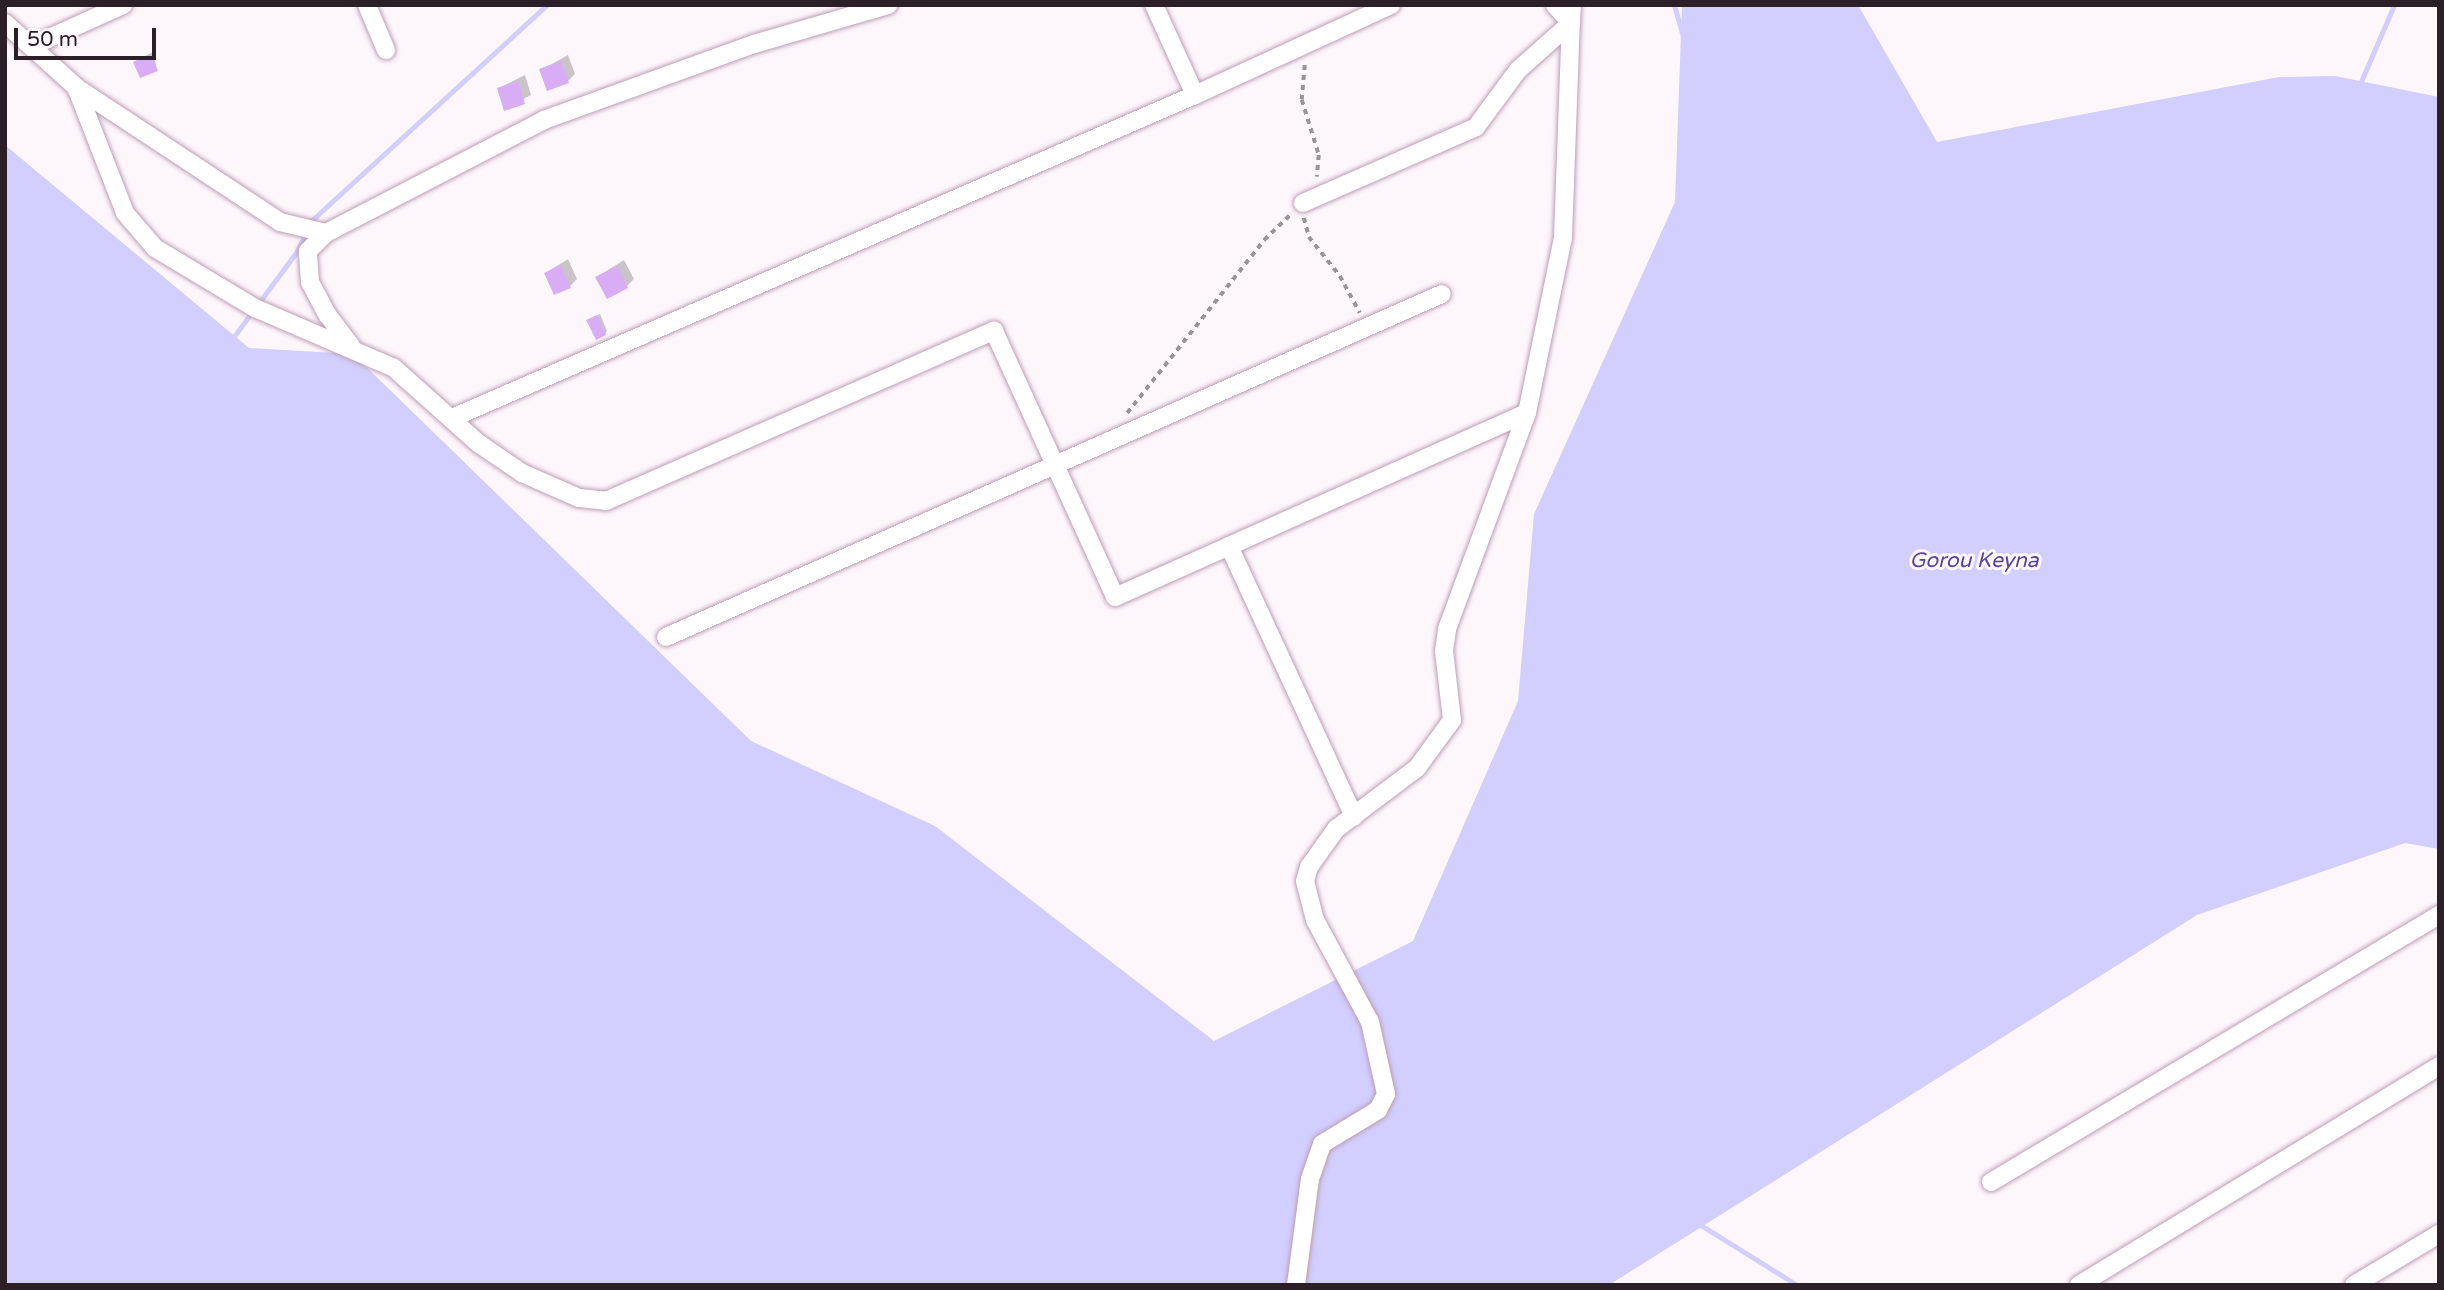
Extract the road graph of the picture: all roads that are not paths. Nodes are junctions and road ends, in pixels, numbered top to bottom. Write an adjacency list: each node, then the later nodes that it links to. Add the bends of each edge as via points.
1 (123, 5): 9 (street)
2 (367, 5): 10 (street)
3 (888, 5): 14 (street, via 754,44 544,120)
4 (1154, 5): 12 (street)
5 (1391, 5): 12 (street)
6 (1555, 5): 7 (street)
7 (1572, 14): 13 (street, via 1518,71 1476,127); 17 (street, via 1563,237)
8 (5, 23): 9 (street)
9 (34, 45): 11 (street)
10 (386, 50)
11 (76, 87): 14 (street, via 280,222); 16 (street, via 125,213 139,233 174,260 255,308)
12 (1195, 95): 18 (street)
13 (1303, 203)
14 (326, 233): 16 (street, via 308,251 310,282)
15 (1442, 294): 19 (street)
16 (352, 347): 18 (street, via 394,368)
17 (1527, 413): 20 (street); 22 (street, via 1503,489 1447,629 1449,729 1417,768)
18 (452, 418): 19 (street, via 478,443 533,479 579,498 606,501 994,331)
19 (1054, 465): 20 (street, via 1115,597); 21 (street)
20 (1229, 546): 22 (street)
21 (666, 637)
22 (1354, 816): 27 (street, via 1321,848 1306,881 1315,920 1370,1022 1386,1094 1378,1110 1322,1144 1310,1178)
23 (2439, 915): 25 (street)
24 (2439, 1066): 28 (street)
25 (1991, 1182)
26 (2439, 1234): 29 (street)
27 (1296, 1285)
28 (2079, 1285)
29 (2354, 1285)

